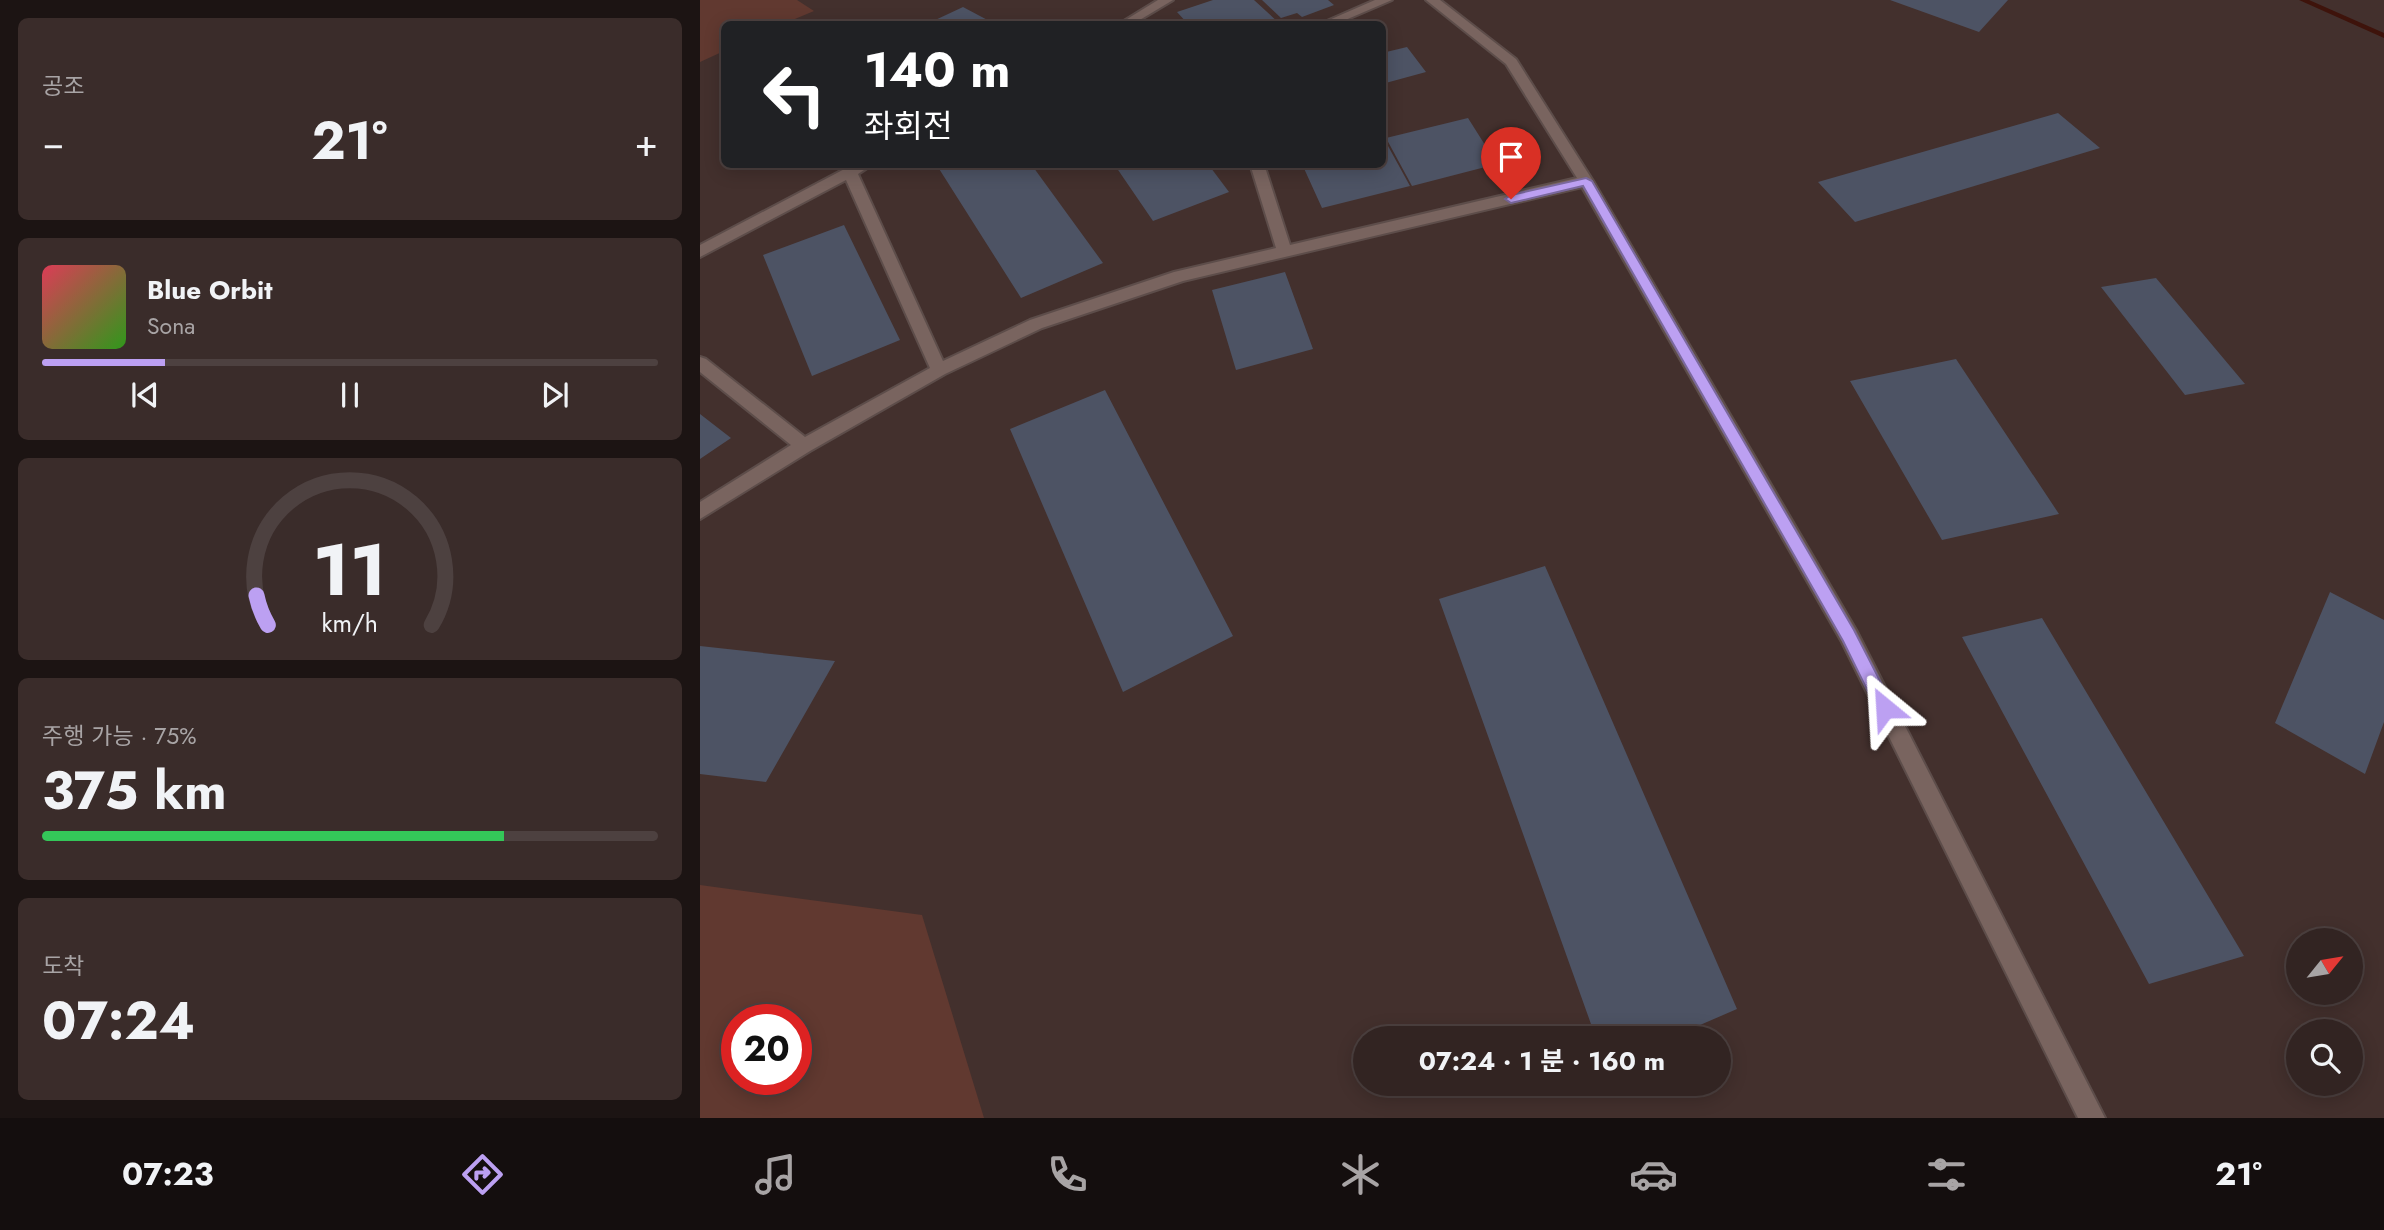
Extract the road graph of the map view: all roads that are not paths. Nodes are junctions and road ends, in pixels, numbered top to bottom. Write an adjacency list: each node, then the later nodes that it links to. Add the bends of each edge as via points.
1 (1167, 0): 4 (lane)
2 (1386, 0): 5 (lane)
3 (1432, 0): 9 (lane, via 1511,62)
4 (1130, 21)
5 (1334, 21)
6 (859, 168): 8 (lane)
7 (1258, 168): 10 (lane)
8 (850, 173): 11 (lane); 13 (lane)
9 (1586, 181): 10 (lane); 16 (lane, via 1849,635)
10 (1284, 251): 13 (lane, via 1180,276 1036,324)
11 (700, 252)
12 (700, 363): 14 (lane)
13 (939, 370): 14 (lane)
14 (804, 446): 15 (lane)
15 (700, 511)
16 (2092, 1118)

